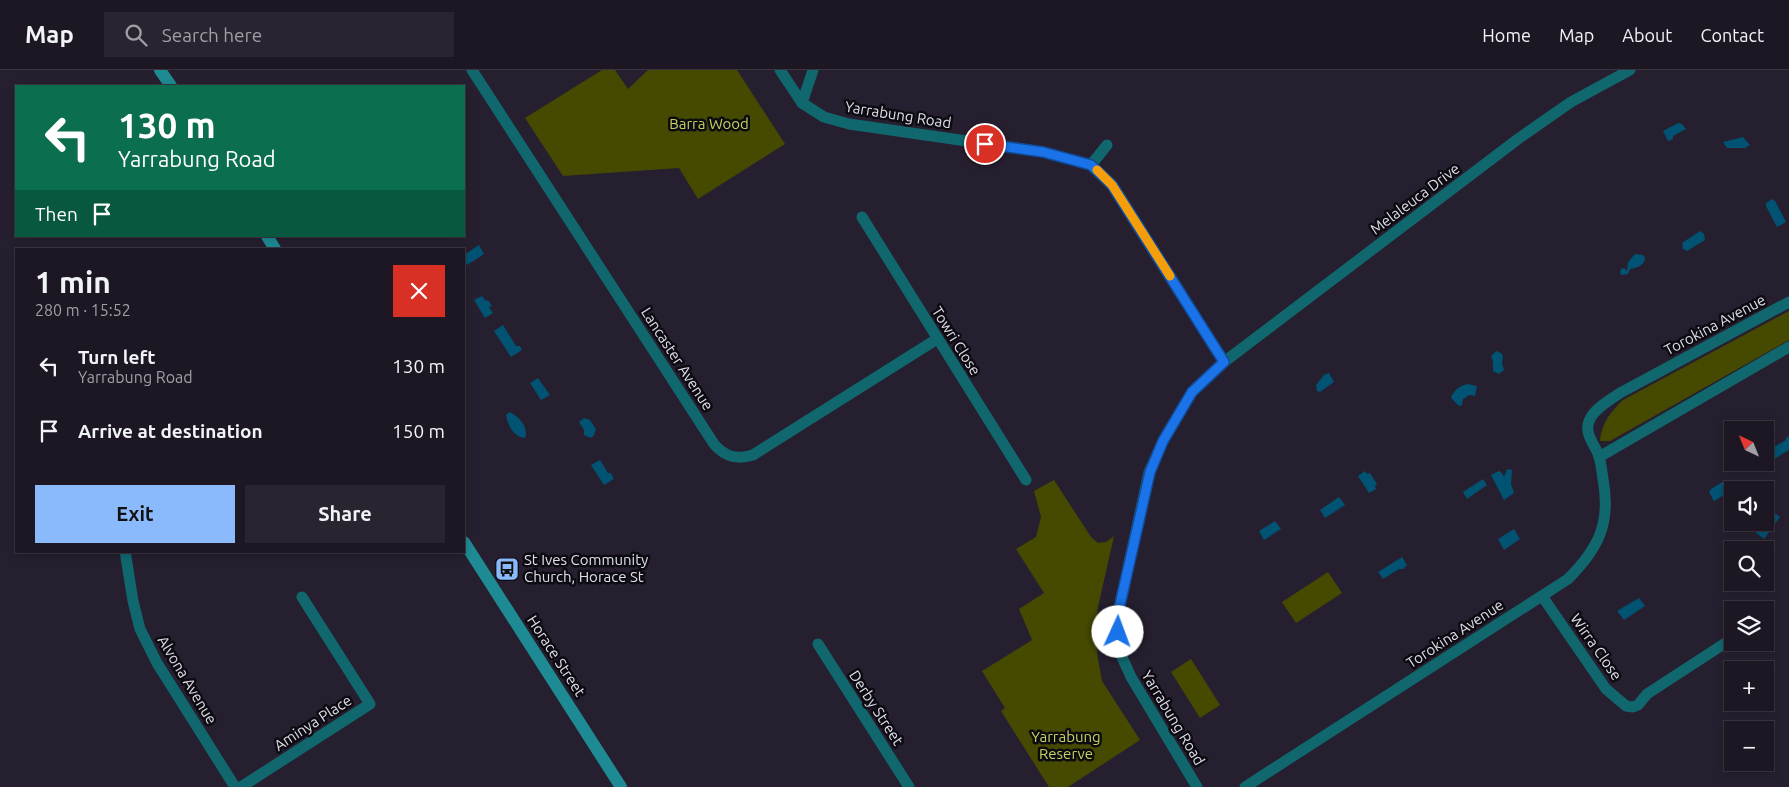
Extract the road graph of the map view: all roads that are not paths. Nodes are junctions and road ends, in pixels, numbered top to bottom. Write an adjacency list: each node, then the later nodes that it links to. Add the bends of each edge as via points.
1 (160, 70): 6 (main road)
2 (472, 70): 14 (street, Lancaster Avenue, via 722,453 742,459 754,455)
3 (780, 70): 7 (street, Yarrabung Road)
4 (813, 70): 7 (street)
5 (1630, 70): 16 (street, Melaleuca Drive, via 1571,102 1518,139)
6 (170, 85)
7 (802, 103): 9 (street, Yarrabung Road, via 824,116 849,124 1043,152)
8 (1107, 145): 9 (street)
9 (1091, 165): 16 (street, Yarrabung Road, via 1112,185)
10 (862, 217): 14 (street, Towri Close)
11 (268, 237): 12 (main road)
12 (274, 248)
13 (1789, 302): 17 (street, Torokina Avenue, via 1604,404 1590,417 1588,431)
14 (938, 339): 18 (street, Towri Close)
15 (1789, 347): 17 (street)
16 (1224, 362): 29 (street, Yarrabung Road, via 1192,392 1163,441 1150,472 1119,609 1121,655)
17 (1599, 456): 21 (street, Torokina Avenue, via 1606,509 1596,544 1568,579)
18 (1026, 480)
19 (465, 544): 27 (main road, Horace Street)
20 (125, 553): 25 (street, Alvona Avenue, via 140,629 157,663)
21 (1542, 596): 24 (street, Wirra Close, via 1606,689 1626,706 1638,705 1647,694); 30 (street, Torokina Avenue)
22 (302, 597): 26 (street, Aminya Place, via 370,704)
23 (818, 644): 28 (street, Derby Street)
24 (1724, 644)
25 (235, 787)
26 (241, 787)
27 (621, 787)
28 (909, 787)
29 (1197, 787)
30 (1245, 787)

